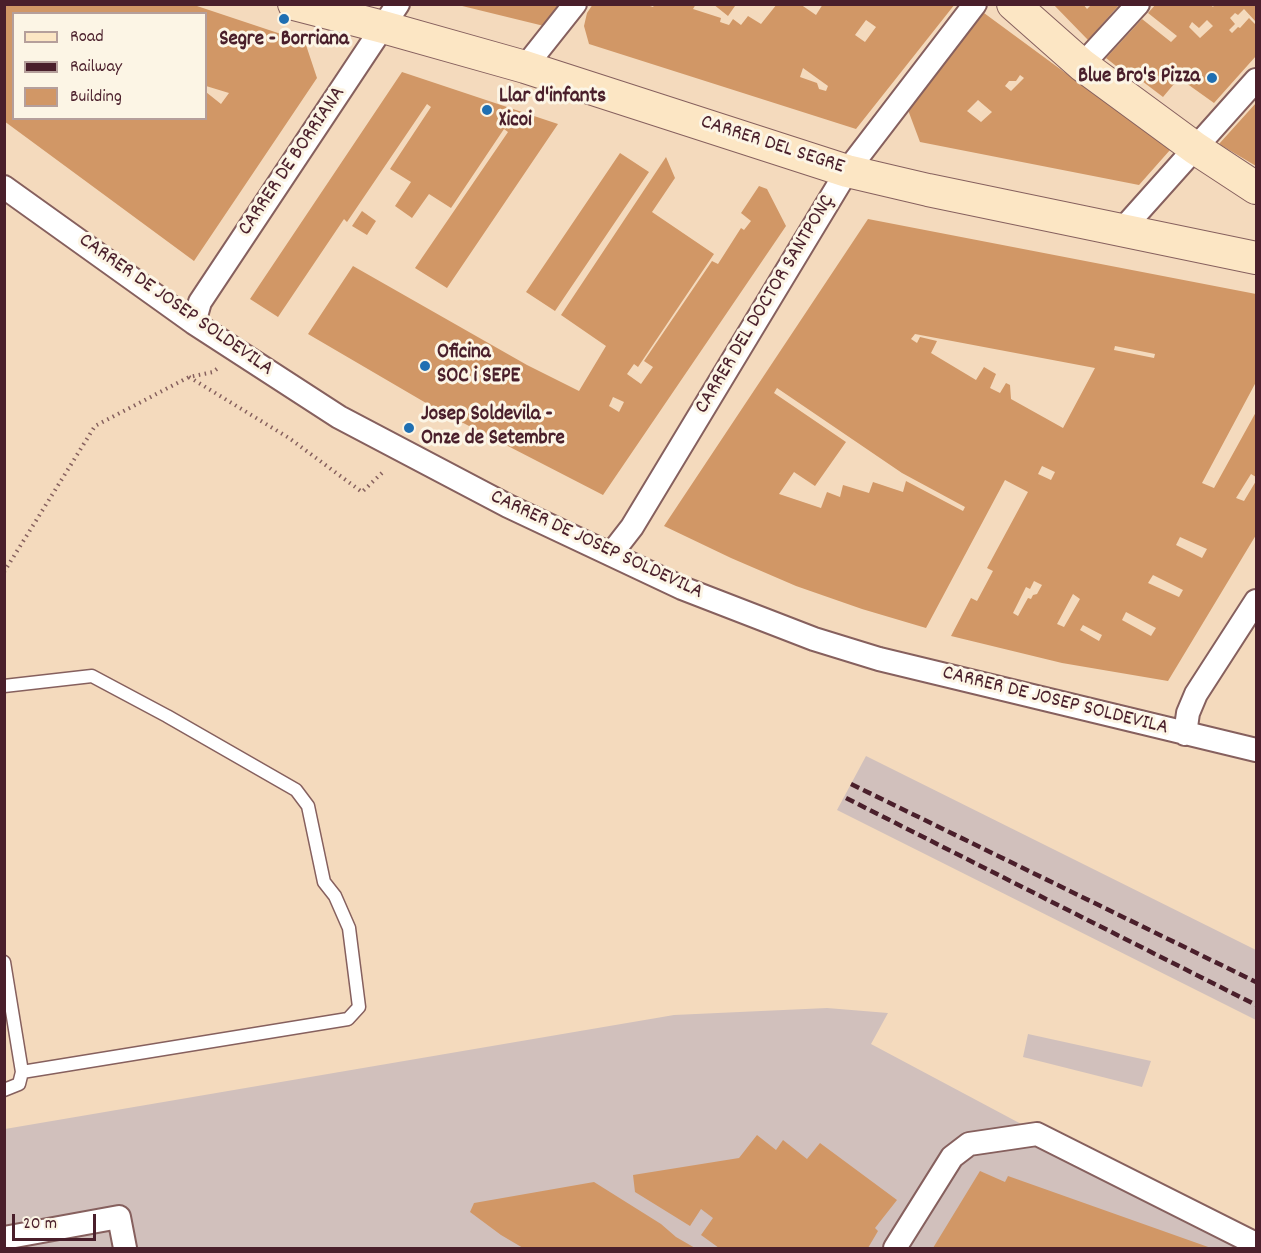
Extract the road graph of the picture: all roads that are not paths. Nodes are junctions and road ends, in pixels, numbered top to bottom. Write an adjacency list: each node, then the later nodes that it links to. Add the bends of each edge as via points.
1 (294, 4): 6 (street, CARRER DEL SEGRE)
2 (575, 4): 8 (street)
3 (975, 4): 11 (street, CARRER DEL DOCTOR SANTPONÇ)
4 (1013, 4): 7 (street)
5 (1138, 4): 7 (street)
6 (390, 16): 8 (street, CARRER DEL SEGRE); 16 (street, CARRER DE BORRIANA, via 200,302)
7 (1082, 65): 10 (street)
8 (525, 67): 11 (street, CARRER DEL SEGRE)
9 (1257, 80): 10 (street)
10 (1195, 148): 13 (street); 14 (street)
11 (847, 171): 14 (street, CARRER DEL SEGRE); 17 (street, CARRER DEL DOCTOR SANTPONÇ, via 632,527)
12 (4, 188): 16 (street, CARRER DE JOSEP SOLDEVILA)
13 (1257, 188)
14 (1120, 231): 15 (street, CARRER DEL SEGRE)
15 (1257, 258)
16 (194, 323): 17 (street, CARRER DE JOSEP SOLDEVILA, via 339,417 508,506)
17 (611, 554): 20 (street, CARRER DE JOSEP SOLDEVILA, via 749,615 879,660)
18 (1257, 601): 20 (street, via 1196,694)
19 (4, 686): 23 (lane, via 92,676 296,790 308,806 324,882 349,928 359,1007 348,1018)
20 (1185, 734): 21 (street, CARRER DE JOSEP SOLDEVILA)
21 (1257, 750)
22 (4, 962): 23 (lane)
23 (22, 1072): 24 (lane, via 18,1084)
24 (4, 1090)
25 (4, 1238): 27 (street, via 119,1217)
26 (1257, 1244): 28 (street, via 1037,1134 969,1144 952,1157)
27 (125, 1248)
28 (895, 1248)

